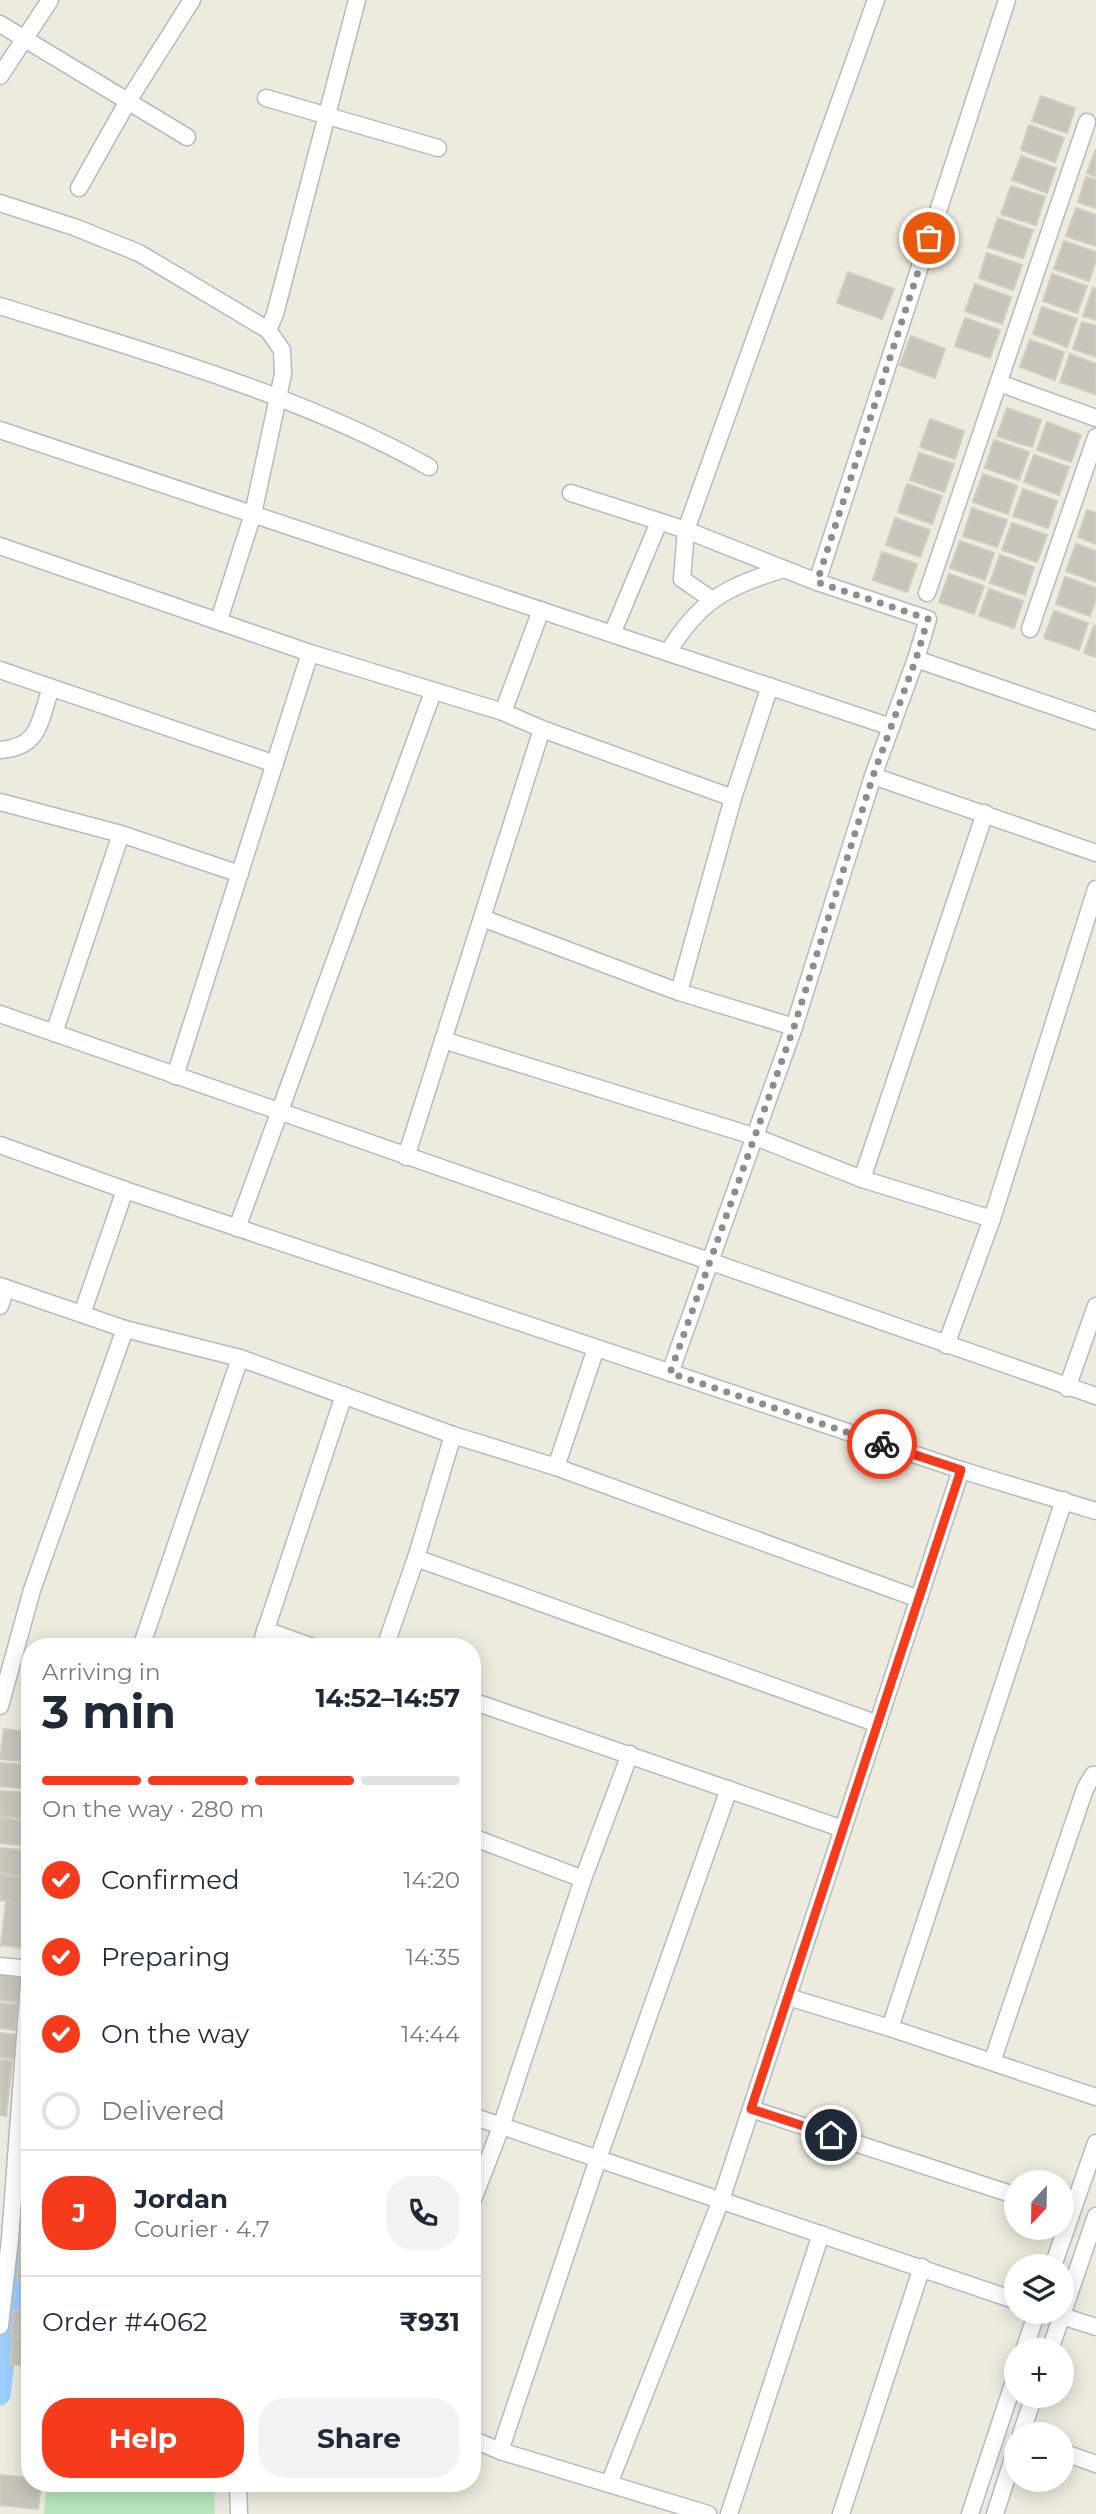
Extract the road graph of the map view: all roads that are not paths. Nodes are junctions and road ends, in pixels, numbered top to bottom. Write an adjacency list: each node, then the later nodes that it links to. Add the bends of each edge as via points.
1 (50, 0): 7 (street)
2 (192, 0): 10 (street)
3 (357, 0): 11 (street)
4 (876, 0): 28 (street)
5 (1007, 0): 31 (street)
6 (0, 24): 7 (street)
7 (26, 39): 8 (street); 10 (street)
8 (0, 76)
9 (266, 98): 11 (street)
10 (128, 101): 13 (street); 15 (street)
11 (327, 116): 14 (street); 18 (street)
12 (1087, 122): 19 (street)
13 (187, 137)
14 (438, 148)
15 (79, 188)
16 (0, 203): 18 (street, via 139,253)
17 (0, 306): 20 (street)
18 (268, 330): 20 (street, via 282,350)
19 (999, 383): 21 (street); 32 (street)
20 (278, 398): 24 (street, via 385,442); 26 (street)
21 (1096, 418)
22 (0, 430): 26 (street)
23 (1096, 437): 36 (street)
24 (429, 467)
25 (571, 493): 27 (street)
26 (253, 514): 34 (street); 35 (street)
27 (659, 522): 28 (street); 37 (street)
28 (687, 530): 30 (street); 33 (street, via 682,579)
29 (0, 546): 35 (street)
30 (784, 569): 31 (street); 33 (street)
31 (817, 582): 40 (street, via 928,619)
32 (927, 593)
33 (711, 599): 38 (street, via 682,628)
34 (541, 610): 37 (street); 45 (street)
35 (219, 621): 39 (street)
36 (1030, 629)
37 (612, 634): 38 (street)
38 (668, 652): 42 (street)
39 (310, 653): 44 (street); 50 (street)
40 (916, 659): 46 (street); 47 (street)
41 (0, 670): 43 (street)
42 (769, 686): 47 (street); 52 (street)
43 (51, 688): 49 (street, via 27,744); 50 (street)
44 (433, 692): 45 (street); 66 (street)
45 (503, 712): 48 (street)
46 (1096, 721)
47 (891, 727): 51 (street)
48 (542, 729): 52 (street); 59 (street)
49 (0, 750)
50 (275, 764): 57 (street)
51 (873, 776): 54 (street); 62 (street)
52 (733, 798): 60 (street)
53 (0, 802): 55 (street)
54 (985, 813): 56 (street); 70 (street)
55 (121, 834): 57 (street); 63 (street)
56 (1096, 853)
57 (240, 874): 65 (street)
58 (1096, 889): 72 (street)
59 (482, 918): 60 (street); 64 (street)
60 (679, 992): 62 (street)
61 (0, 1014): 63 (street)
62 (794, 1027): 67 (street)
63 (54, 1033): 65 (street)
64 (443, 1040): 67 (street); 69 (street)
65 (175, 1076): 66 (street)
66 (279, 1112): 69 (street); 73 (street)
67 (753, 1136): 70 (street); 74 (street)
68 (0, 1145): 71 (street)
69 (406, 1157): 74 (street)
70 (862, 1179): 72 (street)
71 (125, 1190): 73 (street); 78 (street)
72 (992, 1219): 80 (street)
73 (237, 1228): 81 (street)
74 (710, 1263): 80 (street); 83 (street)
75 (3, 1287): 76 (street); 78 (street)
76 (0, 1306)
77 (1096, 1306): 84 (street)
78 (82, 1314): 79 (street)
79 (125, 1329): 82 (street); 99 (street)
80 (946, 1345): 84 (street)
81 (596, 1348): 83 (street); 88 (street)
82 (240, 1358): 85 (street); 95 (street)
83 (670, 1373): 89 (street)
84 (1068, 1388): 86 (street)
85 (344, 1395): 87 (street); 94 (street)
86 (1096, 1396)
87 (453, 1435): 88 (street); 92 (street)
88 (556, 1467): 93 (street)
89 (961, 1470): 90 (street); 93 (street)
90 (1064, 1500): 91 (street); 112 (street)
91 (1096, 1511)
92 (416, 1558): 98 (street); 102 (street)
93 (919, 1599): 102 (street)
94 (265, 1630): 96 (street); 97 (street)
95 (144, 1638)
96 (263, 1638)
97 (288, 1638)
98 (388, 1638)
99 (4, 1674): 101 (street)
100 (481, 1704): 103 (street)
101 (0, 1706)
102 (878, 1724): 106 (street)
103 (631, 1754): 105 (street); 108 (street)
104 (1096, 1775): 113 (street, via 1085,1789)
105 (729, 1789): 106 (street); 120 (street)
106 (843, 1829): 111 (street)
107 (481, 1840): 108 (street)
108 (583, 1879): 118 (street)
109 (0, 1966): 110 (street)
110 (21, 1968)
111 (788, 1997): 112 (street); 116 (street)
112 (890, 2028): 113 (street)
113 (992, 2062): 115 (street)
114 (21, 2066): 127 (street)
115 (1096, 2097)
116 (751, 2109): 122 (street); 124 (street)
117 (481, 2119): 118 (street)
118 (501, 2127): 120 (street); 121 (street)
119 (1096, 2143): 123 (street)
120 (598, 2159): 124 (street); 136 (street)
121 (481, 2179)
122 (1004, 2192)
123 (1074, 2195)
124 (721, 2200): 126 (street); 139 (street)
125 (1096, 2216): 129 (street)
126 (821, 2234): 128 (street); 145 (street)
127 (5, 2238): 132 (street)
128 (922, 2267): 130 (street); 146 (street)
129 (1074, 2269)
130 (1004, 2296)
131 (1074, 2320): 133 (street)
132 (0, 2326)
133 (1096, 2327)
134 (1005, 2408): 147 (street)
135 (481, 2443): 136 (street)
136 (500, 2451): 139 (street)
137 (1074, 2456): 138 (street)
138 (1096, 2464)
139 (609, 2484): 142 (street)
140 (1004, 2486): 148 (street)
141 (238, 2492): 143 (street)
142 (676, 2509): 144 (street)
143 (239, 2514)
144 (708, 2514)
145 (729, 2514)
146 (841, 2514)
147 (970, 2514)
148 (995, 2514)

